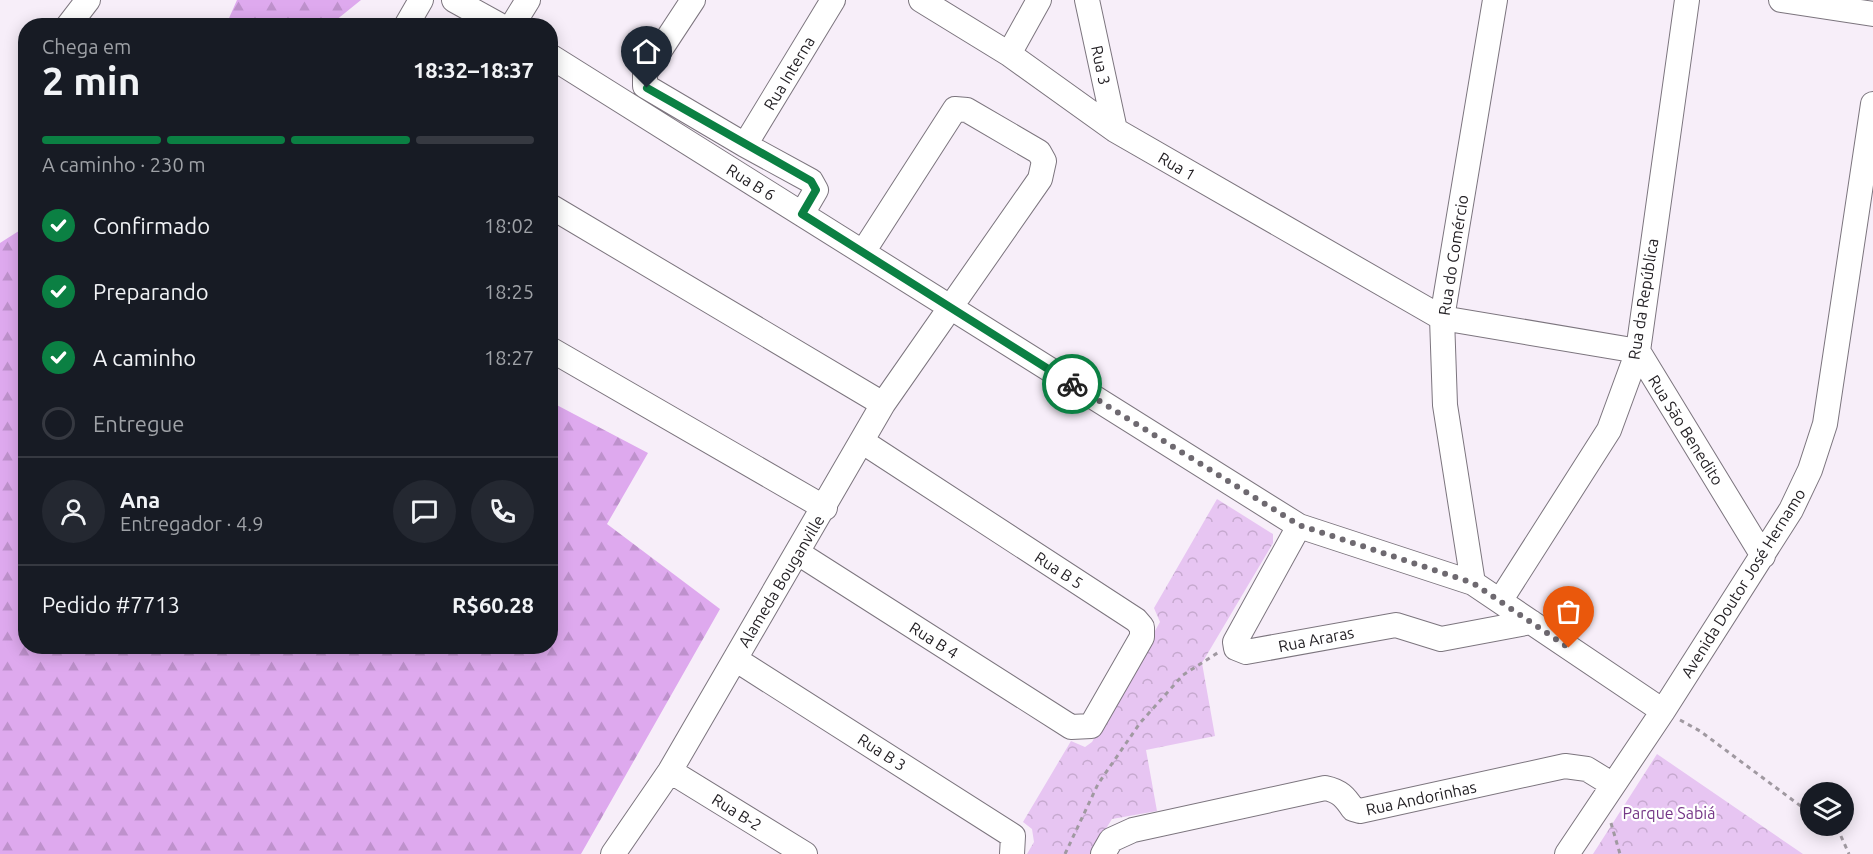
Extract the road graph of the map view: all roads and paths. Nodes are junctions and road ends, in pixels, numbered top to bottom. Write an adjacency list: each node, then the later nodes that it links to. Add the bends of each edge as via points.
1 (88, 0): 14 (street)
2 (421, 0): 15 (street)
3 (454, 0): 16 (street)
4 (528, 0): 17 (street)
5 (693, 0): 22 (street, via 645,73 645,86)
6 (833, 0): 22 (street, Rua Interna)
7 (921, 0): 18 (street, Rua 1)
8 (1039, 0): 18 (street)
9 (1087, 0): 21 (street, Rua 3)
10 (1495, 0): 27 (street, Rua do Comércio)
11 (1687, 0): 28 (street, Rua da República)
12 (1782, 0): 13 (street)
13 (1873, 14)
14 (74, 18)
15 (411, 18)
16 (487, 18)
17 (517, 18)
18 (1009, 54): 21 (street, Rua 1)
19 (558, 61): 24 (street, Rua B 6)
20 (1873, 104): 35 (street, Avenida Doutor José Hernamo, via 1826,424 1791,510)
21 (1115, 130): 27 (street, Rua 1)
22 (745, 146): 24 (street, via 814,185 815,193)
23 (558, 211): 30 (street)
24 (802, 214): 25 (street, Rua B 6)
25 (863, 252): 26 (street, Rua B 6); 26 (street, Alameda Bouganville, via 955,110 968,110 1039,152 1044,161 1040,179)
26 (951, 309): 30 (street, Alameda Bouganville); 33 (street, Rua B 6)
27 (1442, 318): 28 (street); 36 (street, Rua do Comércio, via 1445,405)
28 (1638, 351): 35 (street, Rua São Benedito); 37 (street, Rua da República, via 1609,430)
29 (558, 354): 32 (street)
30 (883, 404): 31 (street, Alameda Bouganville)
31 (863, 442): 32 (street, Alameda Bouganville); 42 (street, Rua B 5, via 1142,627 1142,637 1091,726)
32 (825, 508): 34 (street, Alameda Bouganville)
33 (1299, 525): 36 (street, Rua B 6); 39 (street)
34 (798, 553): 40 (street, Alameda Bouganville); 42 (street, Rua B 4)
35 (1763, 556): 41 (street, Avenida Doutor José Hernamo)
36 (1473, 583): 37 (street, Rua B 6)
37 (1500, 601): 38 (street, Rua B 6)
38 (1531, 622): 39 (street, Rua Araras, via 1441,639 1396,625 1246,652 1236,648); 41 (street, Rua B 6)
39 (1235, 642): 50 (path, via 1183,675 1140,723 1098,784)
40 (735, 659): 43 (street, Alameda Bouganville); 49 (street, Rua B 3, via 1013,836)
41 (1663, 711): 44 (street, Avenida Doutor José Hernamo); 45 (path, via 1700,731)
42 (1071, 727)
43 (669, 771): 47 (street, Alameda Bouganville); 48 (street, Rua B-2)
44 (1609, 791): 51 (street, Rua Andorinhas, via 1587,769 1565,766 1360,811 1353,809 1336,790 1325,788 1133,830 1111,840); 52 (street, Avenida Doutor José Hernamo); 53 (path)
45 (1800, 806)
46 (1841, 836): 54 (path)
47 (613, 854)
48 (805, 854)
49 (1012, 854)
50 (1065, 854)
51 (1103, 854)
52 (1567, 854)
53 (1620, 854)
54 (1849, 854)

